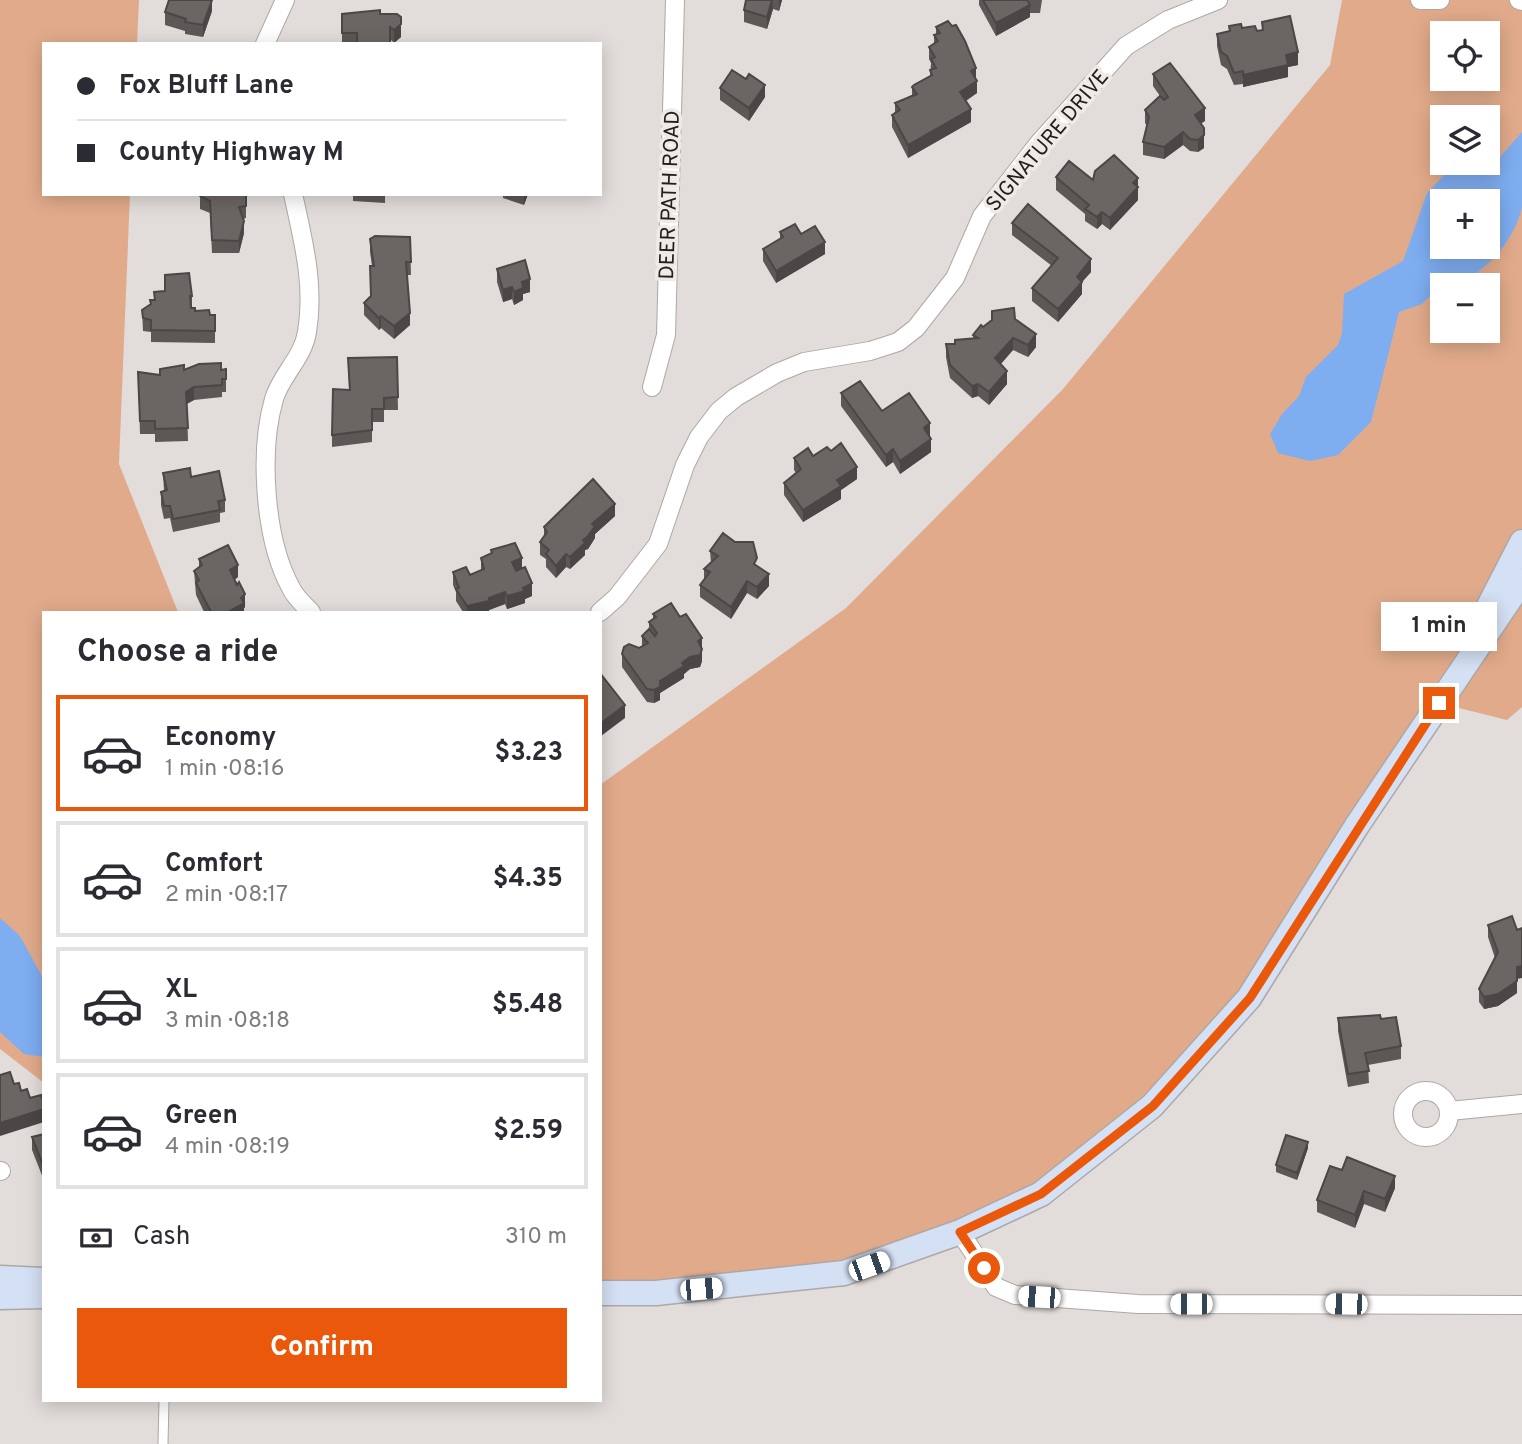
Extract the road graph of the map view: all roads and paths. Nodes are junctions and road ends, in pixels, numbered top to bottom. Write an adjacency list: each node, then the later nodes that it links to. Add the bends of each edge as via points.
1 (285, 0): 6 (street)
2 (675, 0): 8 (street, DEER PATH ROAD, via 666,335)
3 (1217, 0): 12 (street, SIGNATURE DRIVE, via 1168,20 1126,47 1039,143 982,216 955,278 916,328 898,342 870,351 827,356 786,369 719,411 696,441 658,544)
4 (1420, 0): 5 (street)
5 (1440, 0)
6 (266, 42)
7 (293, 196): 11 (street, via 312,293 303,348 274,396 265,443 265,488 287,579)
8 (652, 387)
9 (1522, 542): 13 (main road)
10 (1522, 581): 13 (main road)
11 (310, 611)
12 (601, 611)
13 (1439, 703): 16 (main road, via 1250,998 1153,1106 1041,1194)
14 (1522, 1104): 15 (street)
15 (1449, 1111)
16 (960, 1232): 19 (main road, via 844,1273 656,1293); 22 (street, via 996,1286 1015,1295 1138,1304)
17 (0, 1278): 18 (main road)
18 (42, 1280)
19 (602, 1293)
20 (42, 1296): 21 (main road)
21 (0, 1297)
22 (1522, 1305)
23 (164, 1402): 24 (lane)
24 (163, 1444)

